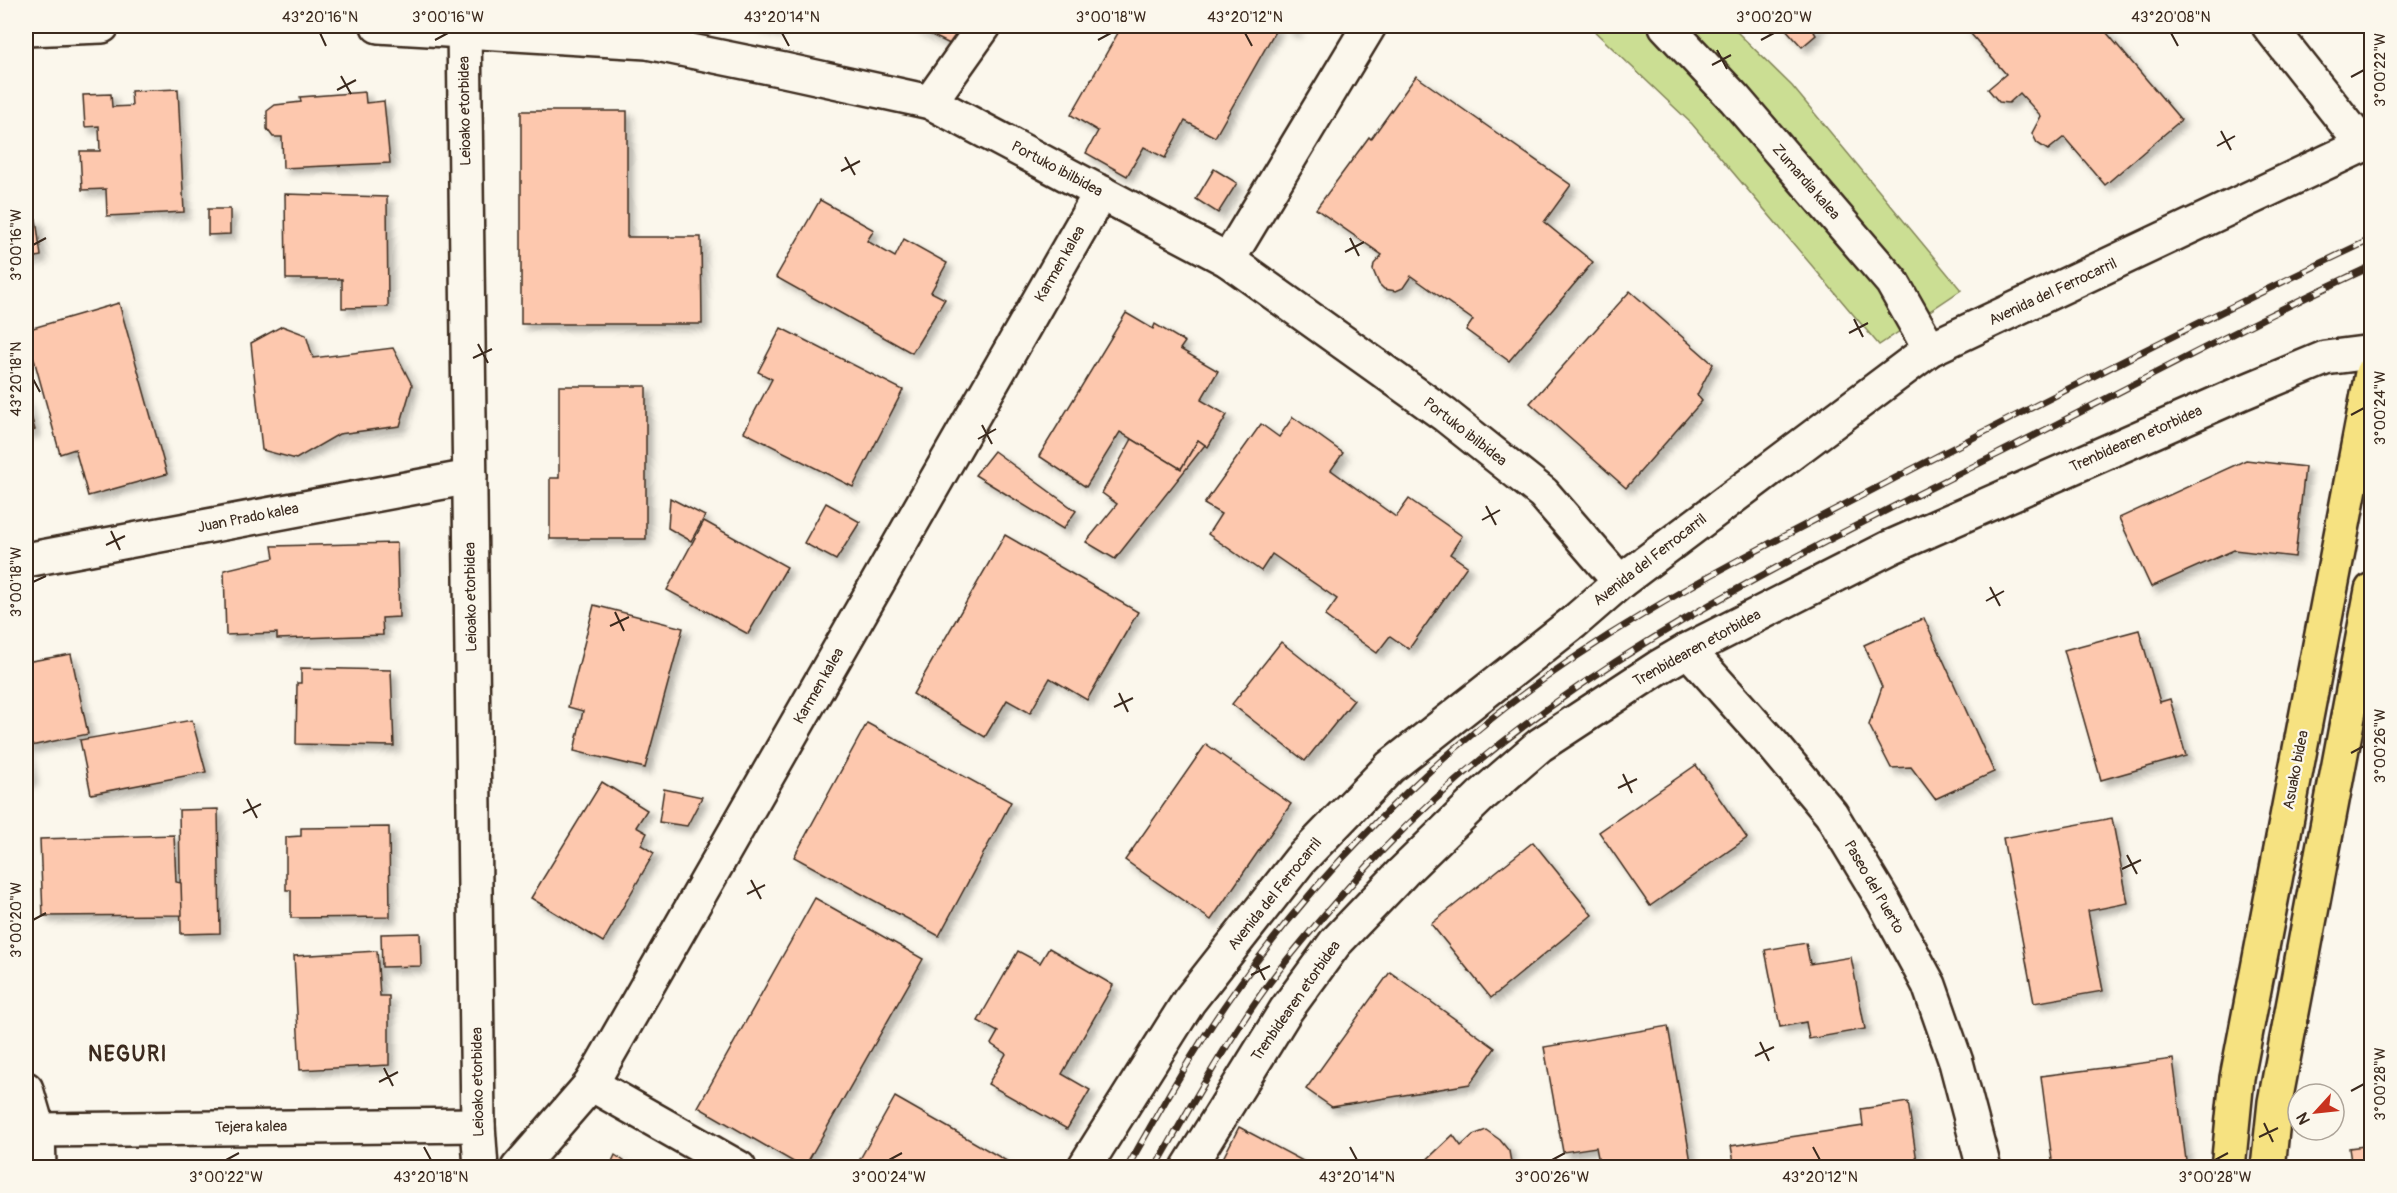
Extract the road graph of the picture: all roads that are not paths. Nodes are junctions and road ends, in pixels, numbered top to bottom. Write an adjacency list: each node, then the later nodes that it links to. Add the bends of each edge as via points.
1 (102, 26): 8 (street)
2 (378, 26): 7 (street, Portuko ibilbidea)
3 (984, 26): 9 (street)
4 (1369, 26): 12 (street)
5 (1666, 26): 13 (street, Zumardia kalea, via 1735,99 1892,282)
6 (2269, 26): 10 (street)
7 (464, 28): 9 (street, Portuko ibilbidea, via 647,42); 16 (street, Leioako etorbidea)
8 (26, 29)
9 (930, 102): 11 (street, Portuko ibilbidea)
10 (2367, 144): 13 (street, Avenida del Ferrocarril)
11 (1101, 192): 12 (street, Portuko ibilbidea); 21 (street, Karmen kalea)
12 (1228, 260): 18 (street, Portuko ibilbidea, via 1444,415 1543,493)
13 (1930, 349): 18 (street, Avenida del Ferrocarril)
14 (2372, 352): 20 (street, Trenbidearen etorbidea, via 2325,358 2220,402 1891,547)
15 (2372, 373): 32 (main road, Asuako bidea, via 2237,1078)
16 (470, 477): 17 (street, Juan Prado kalea); 23 (street, Leioako etorbidea)
17 (26, 560)
18 (1620, 582): 29 (street, Avenida del Ferrocarril, via 1390,767 1300,860 1189,1001)
19 (2372, 590): 33 (main road, via 2275,1102)
20 (1688, 650): 30 (street, Trenbidearen etorbidea, via 1540,745 1403,872 1335,943 1286,1010); 31 (street, Paseo del Puerto, via 1831,814 1884,902 1929,986 1956,1062)
21 (591, 1084): 27 (street, Karmen kalea); 28 (street)
22 (26, 1089): 24 (street)
23 (478, 1125): 24 (street, Tejera kalea); 26 (street, Leioako etorbidea)
24 (32, 1127): 25 (street)
25 (39, 1167)
26 (481, 1167)
27 (518, 1167)
28 (739, 1167)
29 (1084, 1167)
30 (1188, 1167)
31 (1984, 1167)
32 (2228, 1167)
33 (2268, 1167)

